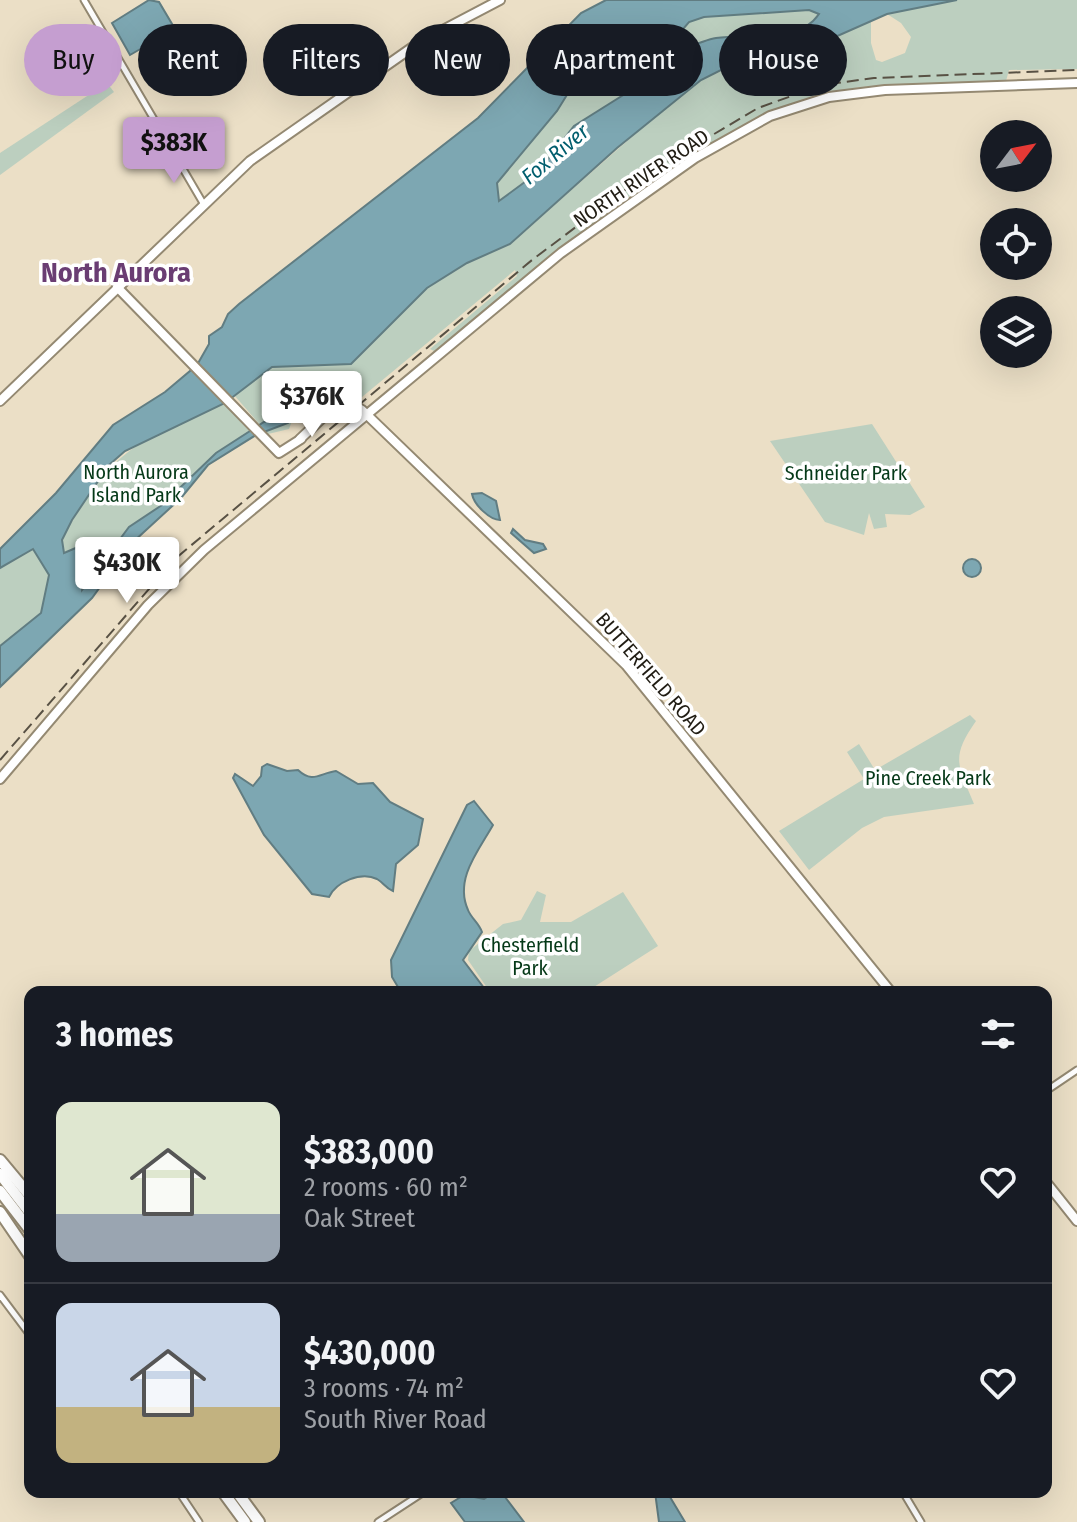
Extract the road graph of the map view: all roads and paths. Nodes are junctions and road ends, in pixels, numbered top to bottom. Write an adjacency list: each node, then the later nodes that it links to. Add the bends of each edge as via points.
1 (84, 0): 4 (street)
2 (500, 0): 4 (main road, via 387,64 265,149)
3 (1077, 83): 8 (main road, NORTH RIVER ROAD, via 855,92 770,116 622,207)
4 (203, 203): 5 (main road)
5 (117, 287): 6 (main road); 7 (main road, via 279,453 337,405 349,402)
6 (0, 401)
7 (351, 408): 8 (main road, BUTTERFIELD ROAD); 9 (main road)
8 (367, 415): 9 (main road, NORTH RIVER ROAD); 11 (main road, BUTTERFIELD ROAD, via 626,665)
9 (348, 429): 10 (main road, NORTH RIVER ROAD, via 162,590)
10 (0, 779)
11 (886, 986)
12 (1077, 1070): 13 (street)
13 (1052, 1087)
14 (0, 1160): 16 (highway)
15 (0, 1174): 19 (highway)
16 (24, 1189)
17 (1052, 1190): 21 (main road)
18 (0, 1191): 22 (highway)
19 (24, 1205)
20 (0, 1212): 23 (highway)
21 (1077, 1221)
22 (24, 1222)
23 (24, 1247)
24 (0, 1295): 25 (street)
25 (24, 1327)
26 (183, 1498): 31 (street)
27 (227, 1498): 32 (highway)
28 (242, 1498): 33 (highway)
29 (415, 1498): 34 (street)
30 (907, 1498): 35 (street)
31 (199, 1522)
32 (245, 1522)
33 (259, 1522)
34 (378, 1522)
35 (921, 1522)

